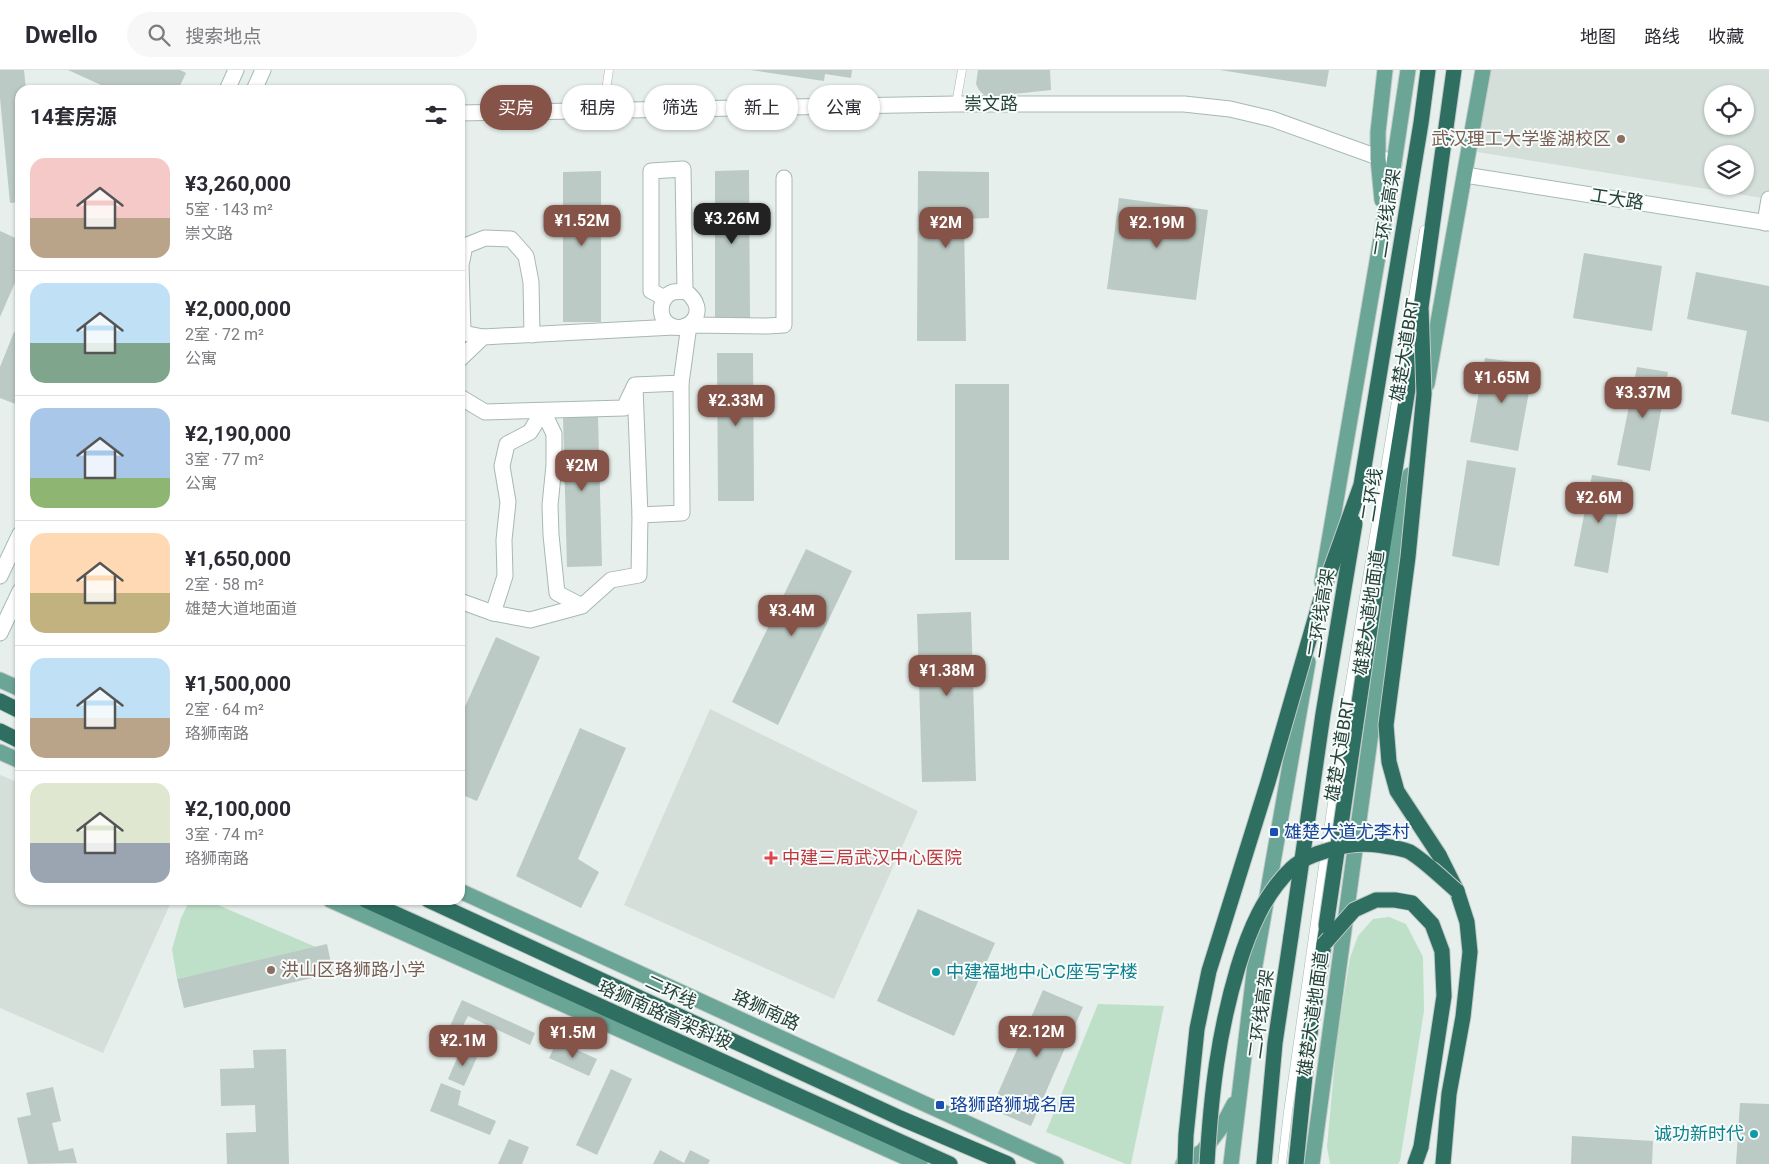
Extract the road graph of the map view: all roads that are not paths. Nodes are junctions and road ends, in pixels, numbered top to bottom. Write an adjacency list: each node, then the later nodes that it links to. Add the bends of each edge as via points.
1 (263, 70): 11 (street)
2 (609, 70): 12 (lane)
3 (962, 70): 13 (lane)
4 (1385, 70): 17 (main road)
5 (1408, 70): 18 (main road)
6 (1428, 70): 38 (highway, 二环线高架)
7 (1452, 70): 27 (highway, 二环线); 71 (lane, 雄楚大道BRT, via 1344,719)
8 (1483, 70): 19 (main road, 雄楚大道地面道)
9 (231, 72): 10 (street)
10 (228, 85)
11 (256, 85)
12 (607, 85)
13 (956, 104): 14 (street, 崇文路); 17 (street, 崇文路, via 1184,104 1230,109 1272,119)
14 (634, 109)
15 (562, 111): 16 (street, 崇文路)
16 (465, 113)
17 (1378, 158): 18 (street, 崇文路); 22 (main road)
18 (1394, 163): 22 (main road)
19 (1465, 175): 23 (street, 工大路); 62 (main road, 雄楚大道地面道, via 1394,564)
20 (784, 178): 28 (street, via 784,325)
21 (1769, 199): 23 (street)
22 (1384, 220): 61 (main road, via 1254,965)
23 (1767, 223)
24 (465, 246): 31 (street, via 485,238 511,239 526,256 531,282)
25 (685, 291): 26 (street, via 673,292); 26 (street, via 683,169 651,170 651,291); 28 (street, via 694,297 698,311)
26 (665, 298): 29 (street, via 661,315)
27 (1421, 308): 55 (highway, bridge, via 1424,394 1408,557 1386,725 1389,762 1397,791 1439,855); 60 (highway, 二环线, bridge)
28 (689, 325): 29 (street); 34 (street)
29 (674, 327): 31 (street)
30 (465, 334): 32 (street)
31 (532, 335): 32 (street)
32 (483, 337): 33 (street)
33 (465, 354)
34 (681, 383): 35 (street); 39 (street, via 682,513)
35 (635, 385): 37 (street, via 624,408); 39 (street)
36 (465, 400): 37 (street, via 485,412)
37 (543, 410): 44 (street, via 554,434 550,535 557,593); 45 (street, via 530,432 507,444 502,466 508,502 505,576)
38 (1361, 485): 67 (highway, bridge, via 1324,588 1209,971 1197,1029); 70 (highway, 二环线高架, bridge, via 1275,1043)
39 (640, 515): 44 (street, via 639,575 611,580)
40 (15, 544): 41 (street)
41 (0, 576)
42 (15, 601): 46 (street)
43 (465, 603): 45 (street)
44 (582, 606): 45 (street, via 530,620)
45 (493, 613)
46 (0, 633)
47 (0, 680): 48 (main road)
48 (15, 687)
49 (0, 701): 50 (highway)
50 (15, 708)
51 (0, 732): 52 (highway)
52 (15, 739)
53 (0, 752): 54 (main road)
54 (15, 759)
55 (1457, 890): 68 (highway, bridge, via 1409,851 1374,844 1348,844 1318,853 1293,867 1274,887 1245,946 1227,1004 1217,1053); 74 (highway, via 1467,922 1470,952)
56 (465, 893): 66 (main road, 珞狮南路)
57 (341, 905): 63 (main road)
58 (376, 905): 64 (highway, 珞狮南路高架斜坡)
59 (439, 905): 65 (highway, 二环线, via 900,1118)
60 (1324, 944): 72 (highway, 二环线, via 1308,1046); 73 (highway, bridge, via 1354,910 1376,900 1412,903 1432,924 1442,951 1444,996 1421,1147)
61 (1239, 1094): 67 (main road, via 1223,1125 1203,1151); 69 (main road)
62 (1312, 1161)
63 (920, 1164)
64 (950, 1164)
65 (1008, 1164)
66 (1056, 1164)
67 (1184, 1164)
68 (1207, 1164)
69 (1231, 1164)
70 (1264, 1164)
71 (1282, 1164)
72 (1296, 1164)
73 (1415, 1164)
74 (1442, 1164)

